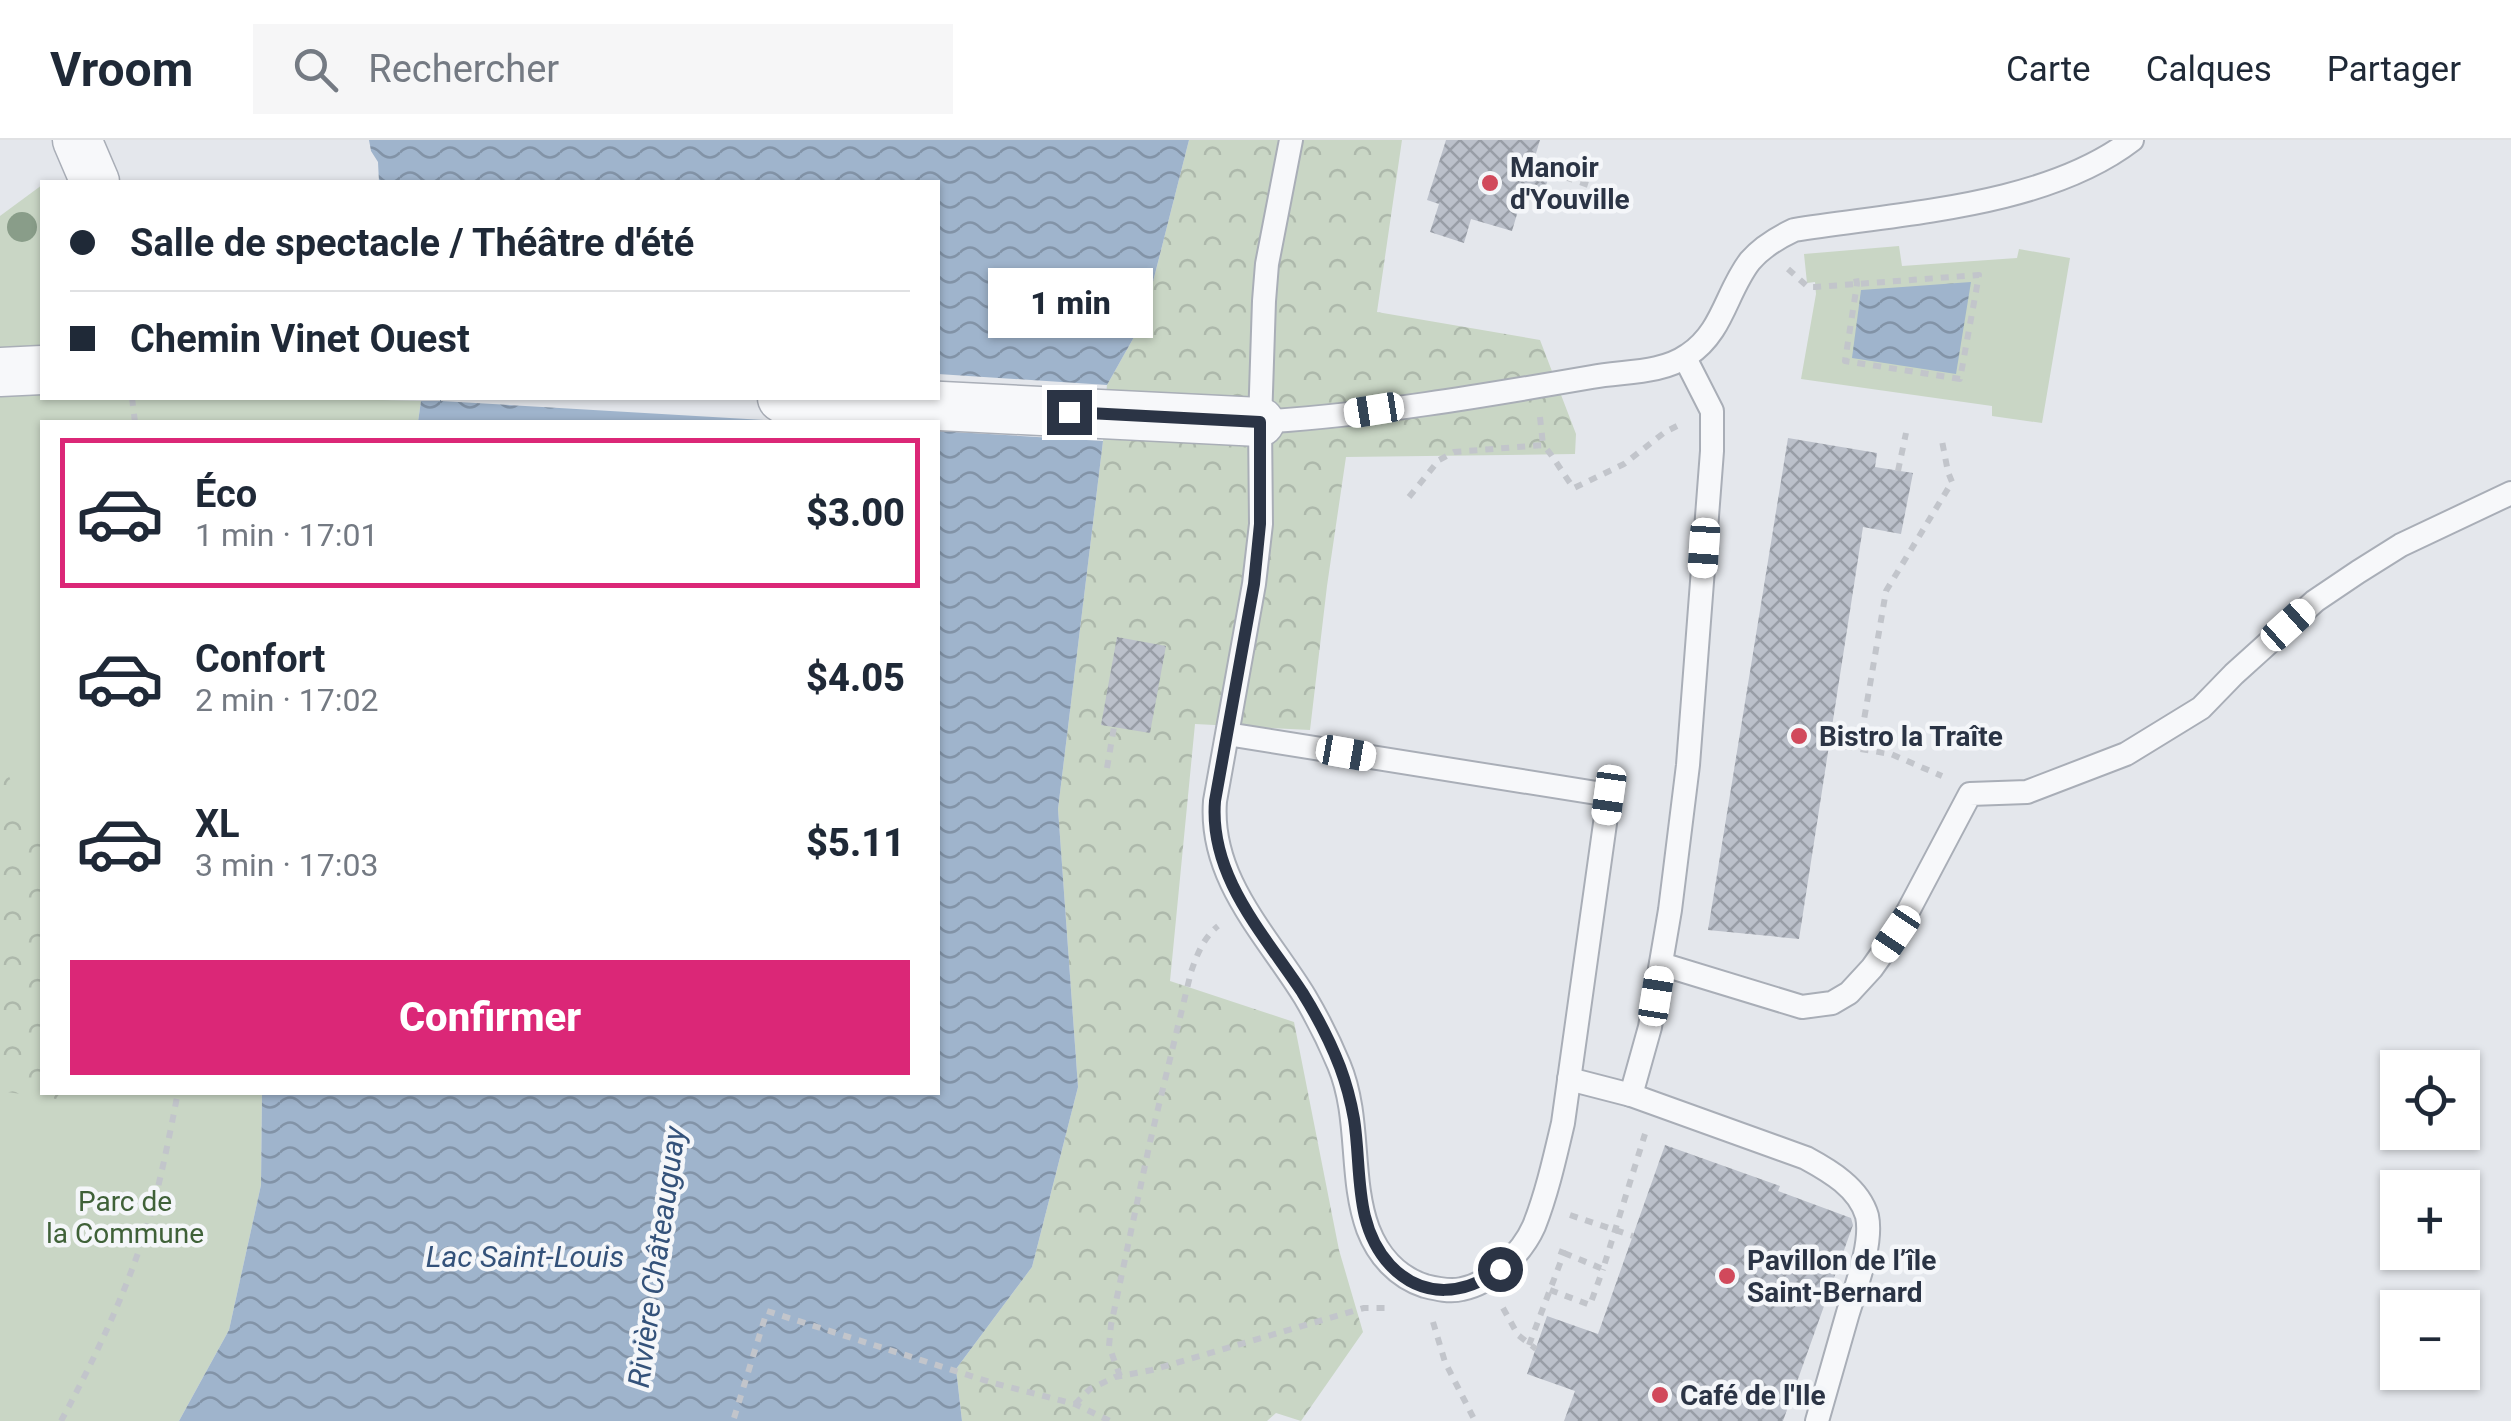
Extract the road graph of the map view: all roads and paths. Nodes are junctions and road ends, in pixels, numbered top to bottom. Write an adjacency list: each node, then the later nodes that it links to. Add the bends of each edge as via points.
1 (76, 140): 5 (street)
2 (1292, 140): 14 (lane, via 1267,264)
3 (2132, 140): 9 (lane, via 2108,157 2000,198 1794,230 1749,262 1717,326)
4 (1550, 172): 6 (path)
5 (94, 180)
6 (1606, 191)
7 (1780, 261): 8 (path, via 1808,286)
8 (1857, 281): 8 (path, via 1845,361 1960,379 1979,275)
9 (1685, 358): 14 (lane, via 1656,369 1498,394); 29 (lane, via 1714,427 1688,765)
10 (40, 370): 11 (street)
11 (0, 372)
12 (822, 400): 14 (street)
13 (1538, 407): 18 (path)
14 (1260, 422): 23 (lane, via 1259,539)
15 (1665, 432): 18 (path, via 1624,464 1574,488)
16 (1906, 434): 19 (path)
17 (1942, 441): 25 (path, via 1952,482 1886,591)
18 (1543, 445): 21 (path, via 1454,452 1439,460)
19 (1898, 471)
20 (2511, 493): 27 (lane, via 2343,581 2200,708 2126,754 2027,792)
21 (1409, 498)
22 (1114, 728): 26 (path)
23 (1227, 734): 30 (lane, via 1609,795); 30 (lane, via 1214,820 1227,876 1305,997 1342,1071 1367,1226 1394,1269 1415,1283 1462,1290 1488,1278 1521,1248 1541,1206)
24 (1829, 744): 25 (path)
25 (1859, 750): 27 (path, via 1891,754)
26 (1107, 768)
27 (1970, 794): 29 (lane, via 1896,934 1849,993 1802,1007)
28 (1226, 920): 44 (path, via 1210,933 1191,972 1150,1142 1111,1325)
29 (1660, 964): 32 (lane)
30 (1569, 1079): 32 (lane)
31 (177, 1095): 47 (path, via 134,1262)
32 (1631, 1096): 50 (lane, via 1806,1158 1832,1172 1858,1199 1868,1236)
33 (1643, 1142): 35 (path)
34 (1566, 1214): 35 (path)
35 (1615, 1230): 36 (path); 38 (path)
36 (1633, 1236)
37 (1564, 1253): 38 (path)
38 (1603, 1269): 39 (path, via 1590,1305)
39 (1550, 1290)
40 (1502, 1307): 43 (path)
41 (1364, 1308): 44 (path)
42 (1432, 1325): 49 (path)
43 (1536, 1350)
44 (1120, 1376): 45 (path, via 1090,1389)
45 (1076, 1404): 46 (path, via 767,1311); 48 (path)
46 (734, 1418)
47 (61, 1421)
48 (1110, 1421)
49 (1475, 1421)
50 (1817, 1421)

